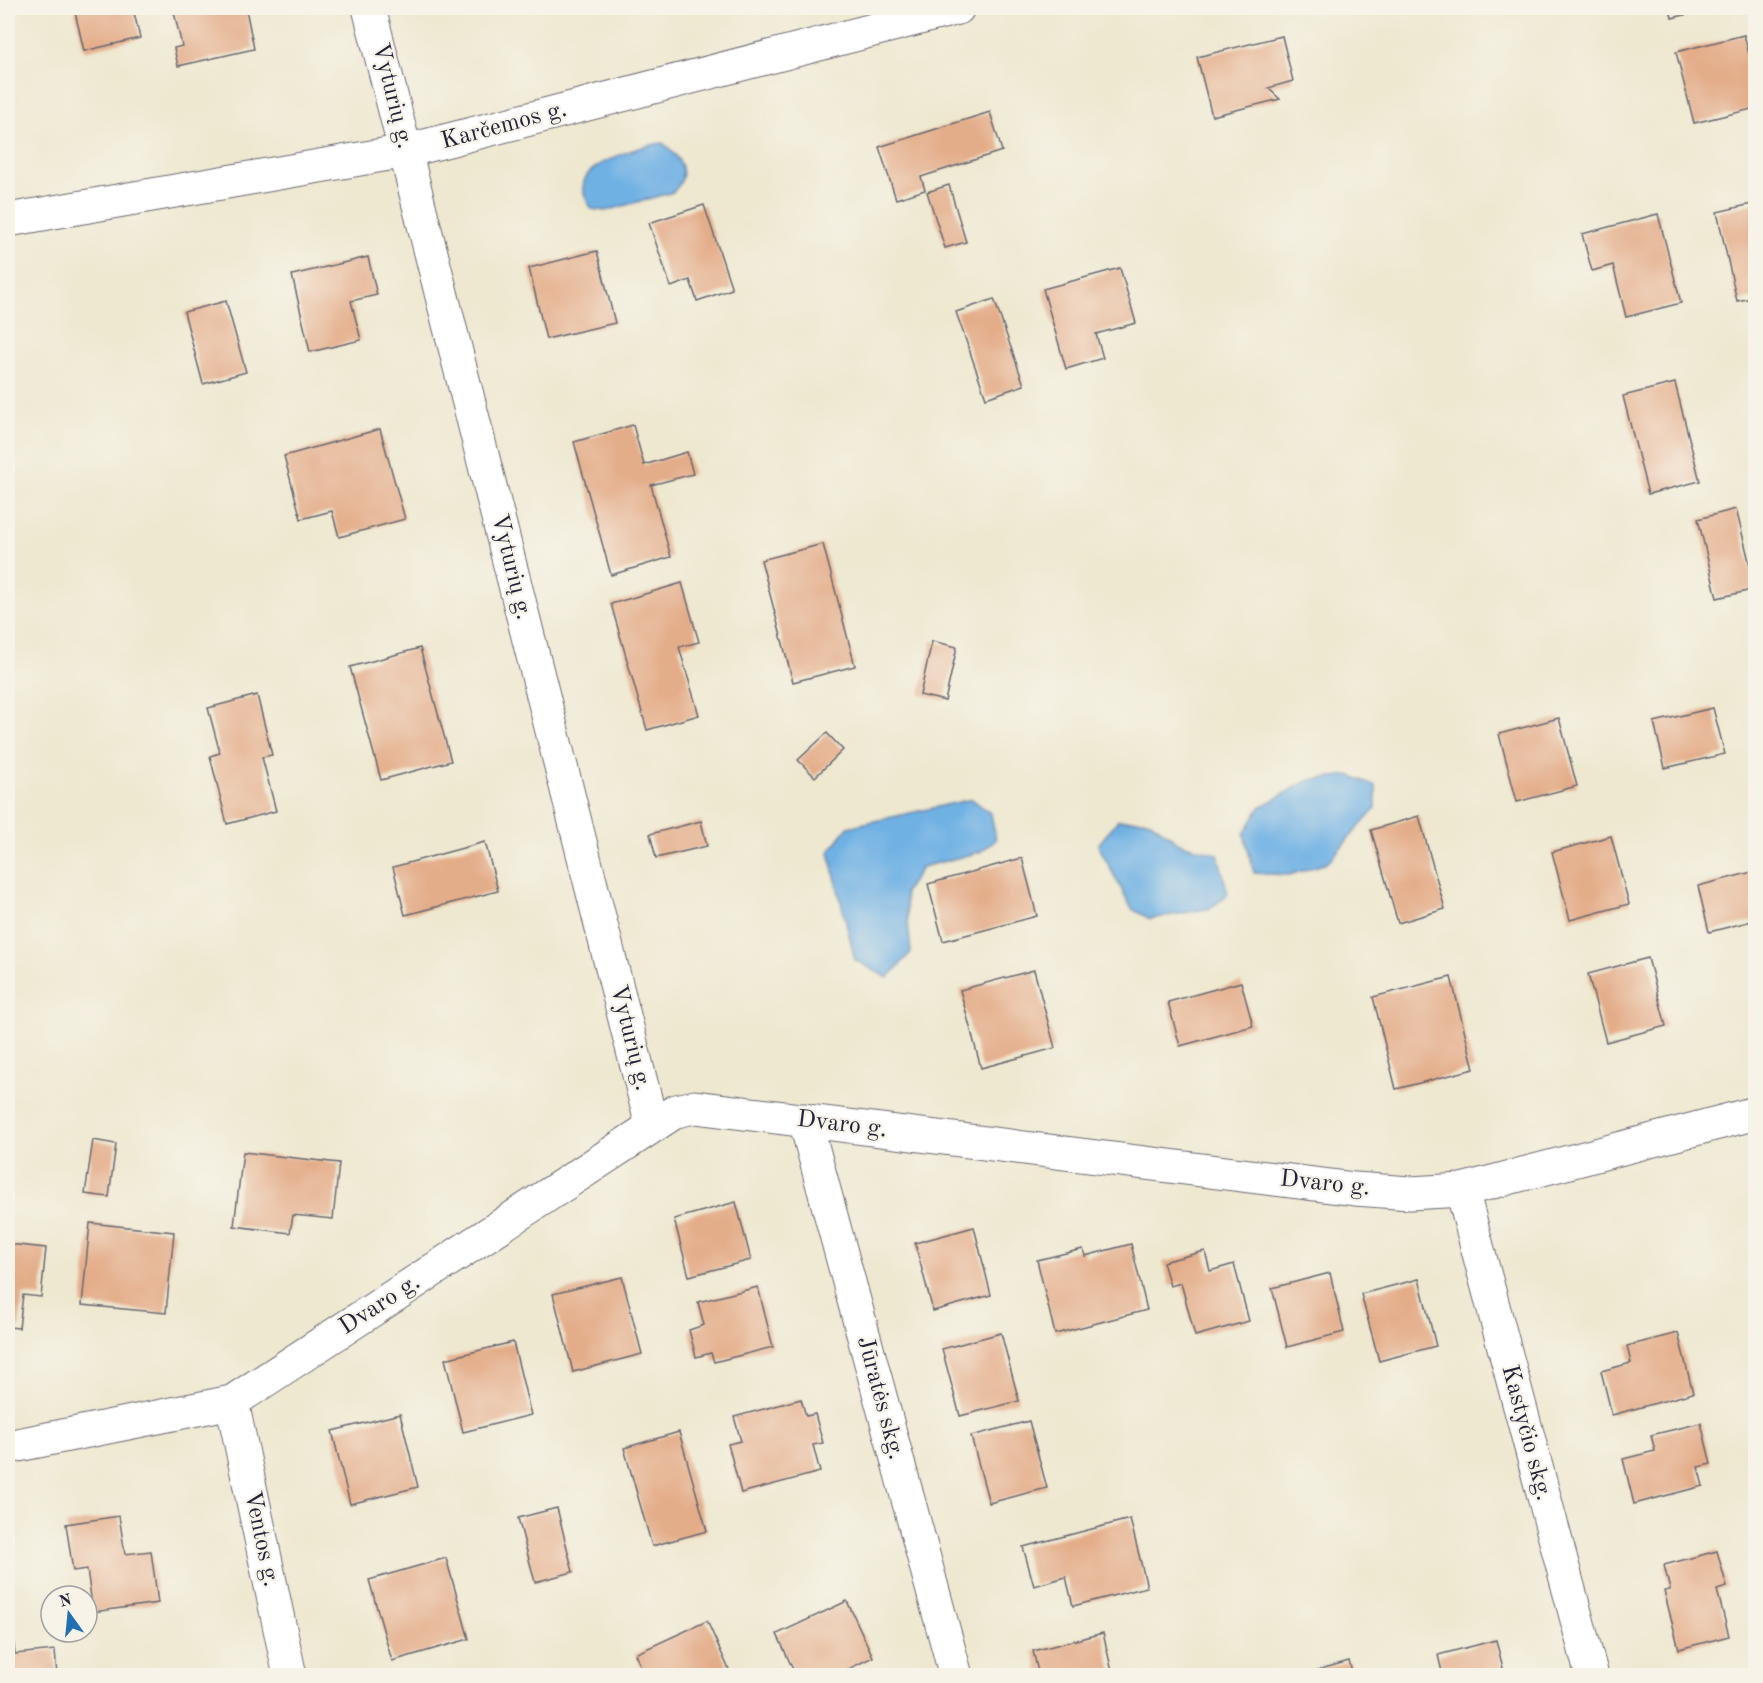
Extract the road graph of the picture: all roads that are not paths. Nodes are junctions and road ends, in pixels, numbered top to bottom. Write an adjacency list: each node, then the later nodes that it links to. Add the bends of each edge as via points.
1 (369, 8): 3 (street, Vyturių g.)
2 (958, 8): 3 (street, Karčemos g.)
3 (406, 151): 4 (street, Karčemos g.); 7 (street, Vyturių g.)
4 (8, 220)
5 (1755, 1113): 8 (street, Dvaro g.)
6 (805, 1120): 7 (street, Dvaro g., via 695,1107 676,1111); 8 (street, Dvaro g., via 1355,1189); 12 (street, Jūratės skg.)
7 (652, 1126): 9 (street, Dvaro g.)
8 (1462, 1190): 13 (street, Kastyčio skg.)
9 (232, 1402): 10 (street, Dvaro g.); 11 (street, Ventos g.)
10 (8, 1447)
11 (290, 1676)
12 (956, 1676)
13 (1592, 1676)

